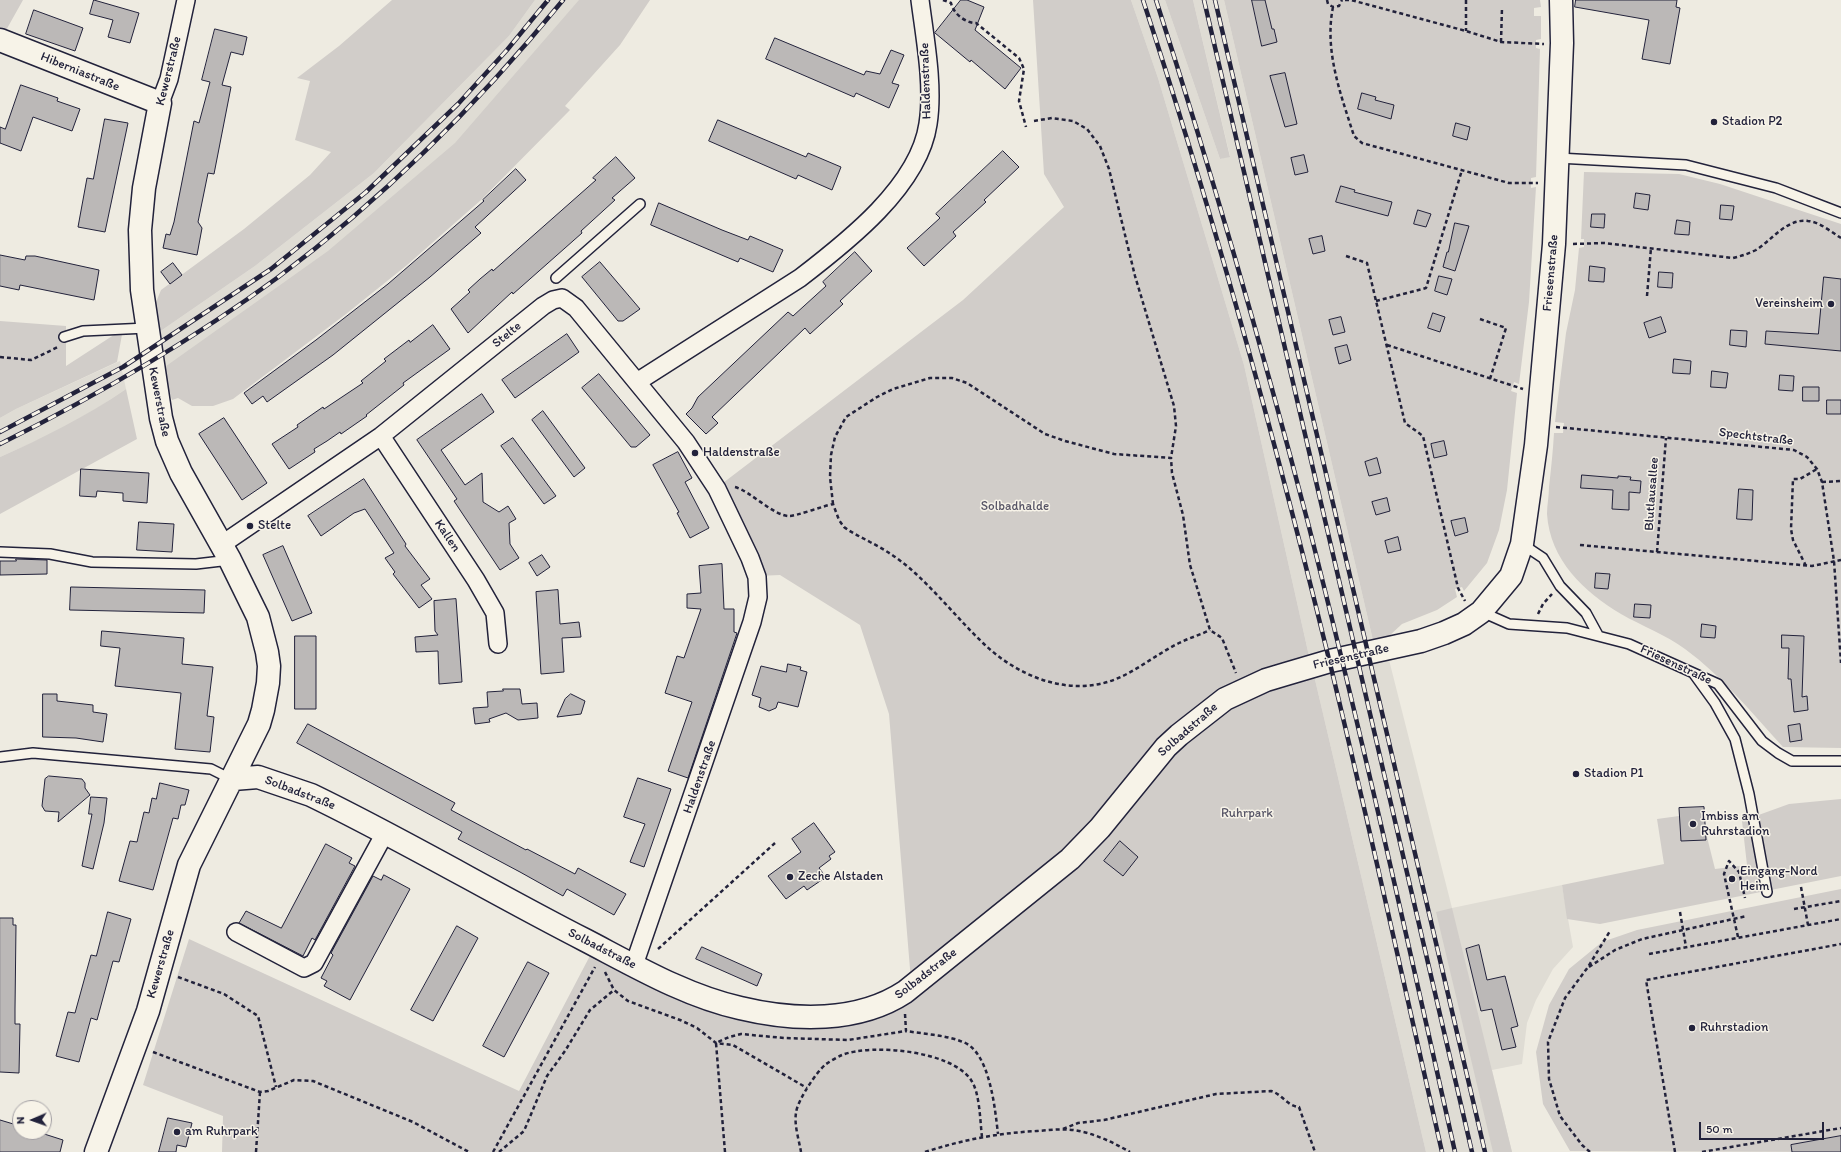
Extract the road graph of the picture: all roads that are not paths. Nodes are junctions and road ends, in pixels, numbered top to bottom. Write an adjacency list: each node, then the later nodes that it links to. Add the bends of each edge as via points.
1 (186, 0): 5 (street, Kewerstraße, via 169,79)
2 (920, 0): 13 (street, Haldenstraße, via 929,82 929,117 920,150 900,184 866,221 800,278)
3 (1561, 0): 6 (street, Friesenstraße)
4 (0, 40): 5 (street, Hiberniastraße)
5 (160, 103): 11 (street, Kewerstraße, via 140,223 142,290)
6 (1558, 158): 8 (lane, via 1686,165 1776,188); 15 (street, Friesenstraße, via 1554,244 1541,394)
7 (640, 204): 9 (lane)
8 (1841, 213)
9 (556, 278)
10 (562, 298): 13 (street, Haldenstraße, via 576,308); 14 (street, Stelte, via 543,306)
11 (147, 328): 12 (lane, via 83,330); 17 (street, Kewerstraße, via 167,441 181,473)
12 (64, 337)
13 (637, 382): 29 (street, Haldenstraße, via 686,442 717,489 754,566 758,597 747,639)
14 (381, 436): 17 (street, Stelte); 20 (street, Kallen, via 495,613)
15 (1522, 544): 18 (street, Friesenstraße, via 1511,576); 19 (lane, via 1543,558 1560,586 1586,613)
16 (0, 552): 17 (lane, via 50,554 92,562 196,564)
17 (226, 552): 25 (street, Kewerstraße, via 258,617 269,666 261,717)
18 (1481, 612): 19 (lane, Friesenstraße, via 1509,624 1567,628); 22 (street, Friesenstraße, via 1464,624 1421,641 1330,661)
19 (1598, 635): 21 (lane, Friesenstraße, via 1629,644)
20 (498, 644)
21 (1694, 673): 24 (lane, Friesenstraße, via 1718,684 1762,741 1778,754 1792,761); 27 (lane, via 1715,703 1735,739 1749,794)
22 (1286, 674): 29 (street, Solbadstraße, via 1244,689 1225,699 1170,743 1100,828 1070,859 891,1001 867,1010 830,1016 791,1016 760,1012 721,1003)
23 (0, 757): 25 (lane, via 33,753 211,769)
24 (1841, 760)
25 (233, 779): 26 (street, Solbadstraße, via 258,777 292,788 318,798); 30 (street, Kewerstraße, via 189,865 148,1011)
26 (385, 833): 28 (street, via 314,963 304,968); 29 (street, Solbadstraße, via 596,956)
27 (1767, 892)
28 (236, 932)
29 (636, 966)
30 (96, 1152)

